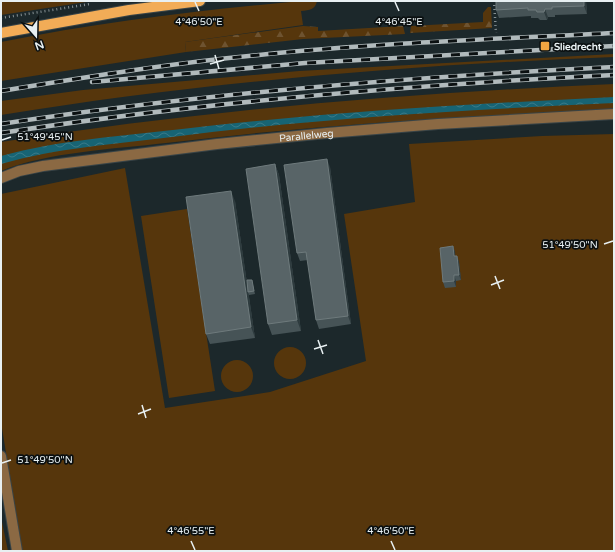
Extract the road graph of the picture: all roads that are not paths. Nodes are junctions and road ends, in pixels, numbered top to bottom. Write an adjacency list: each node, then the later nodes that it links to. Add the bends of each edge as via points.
1 (200, 1): 2 (main road, via 129,10)
2 (1, 33)
3 (614, 114): 4 (street, Parallelweg, via 438,124 217,144 43,166)
4 (1, 178)
5 (1, 456): 6 (street)
6 (17, 551)

